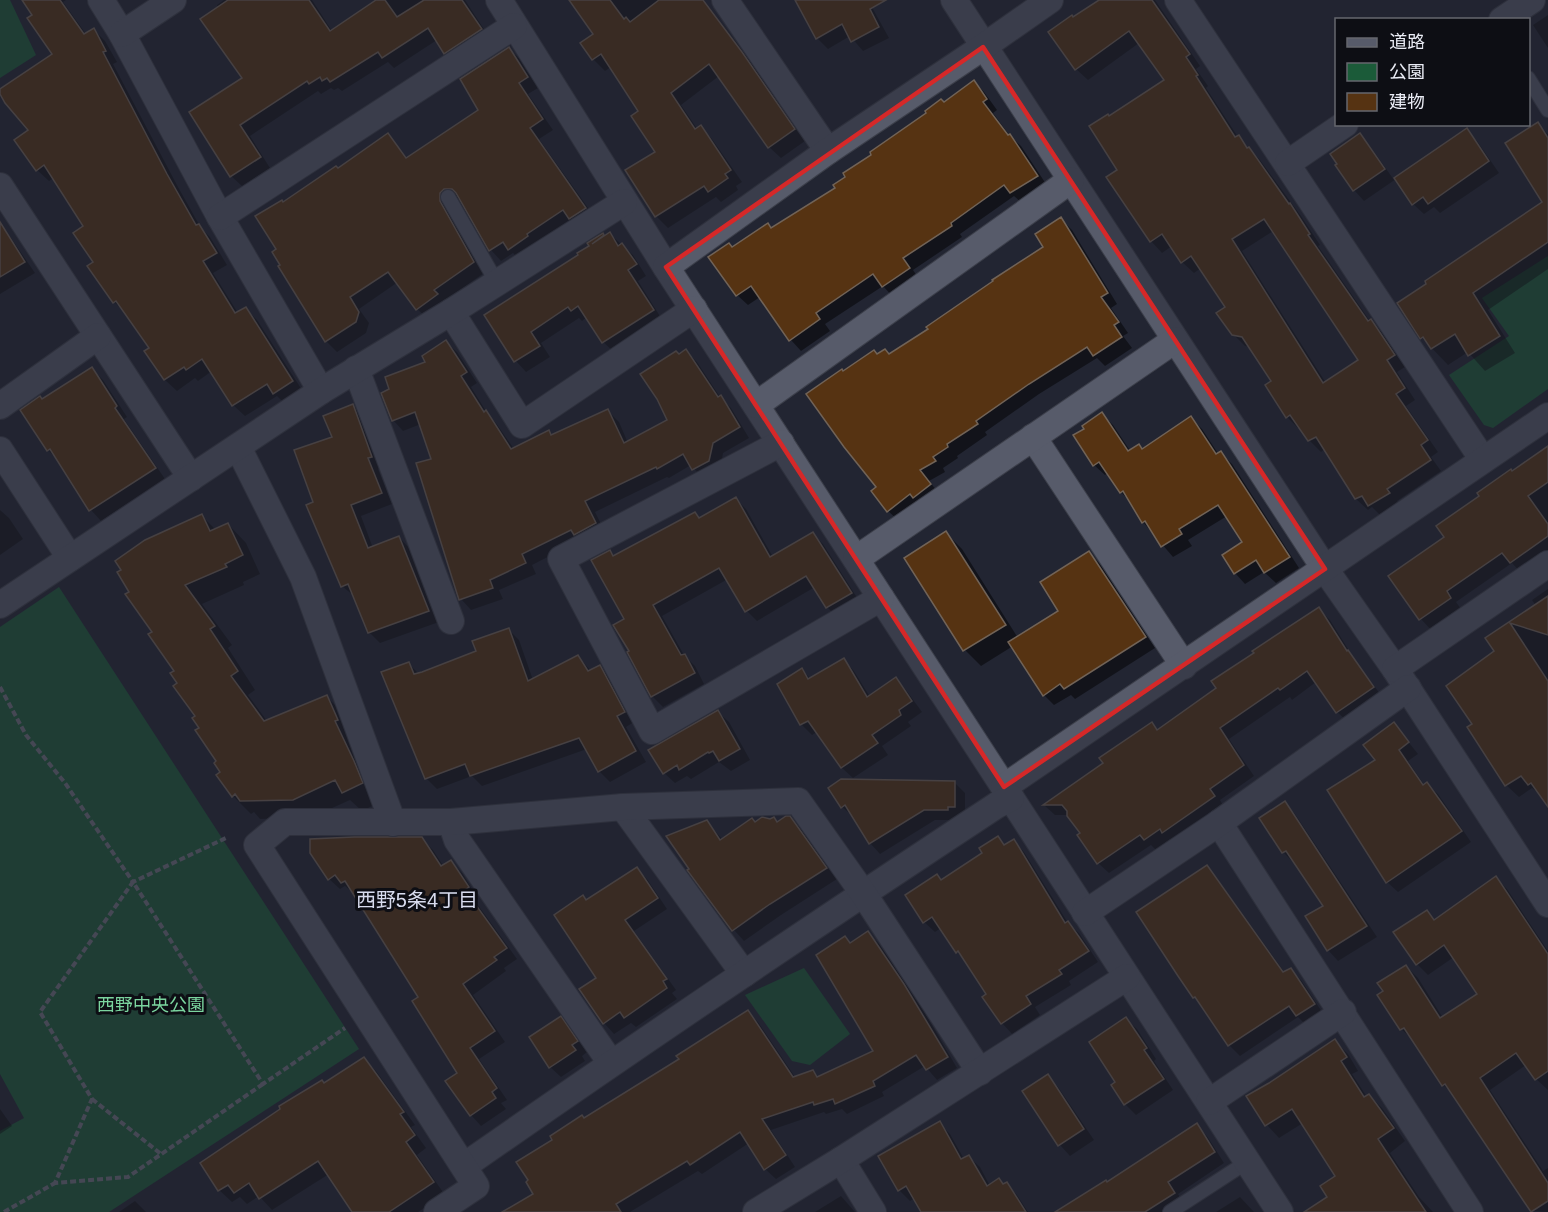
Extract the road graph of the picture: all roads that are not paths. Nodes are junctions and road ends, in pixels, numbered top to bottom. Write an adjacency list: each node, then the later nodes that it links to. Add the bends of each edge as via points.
1 (101, 0): 11 (street)
2 (173, 0): 11 (street)
3 (499, 0): 10 (street)
4 (725, 0): 16 (street)
5 (954, 0): 12 (street)
6 (1050, 0): 12 (street)
7 (1178, 0): 17 (street)
8 (1532, 0): 9 (street)
9 (1505, 18)
10 (514, 26): 21 (street); 22 (street)
11 (122, 34): 22 (street)
12 (984, 47): 16 (street); 18 (street)
13 (1530, 81): 14 (lane)
14 (1548, 110)
15 (1342, 126): 17 (street)
16 (828, 151): 23 (street)
17 (1288, 163): 38 (street)
18 (1071, 180): 28 (street); 31 (street)
19 (0, 186): 27 (street)
20 (448, 197): 24 (lane)
21 (624, 202): 23 (street); 24 (street)
22 (220, 217): 30 (street)
23 (666, 267): 25 (street)
24 (497, 283): 26 (street)
25 (694, 309): 26 (street, via 522,425); 31 (street)
26 (451, 312): 29 (street)
27 (98, 336): 32 (street); 39 (street)
28 (1175, 340): 34 (street); 43 (street)
29 (356, 369): 30 (street); 46 (street)
30 (321, 392): 36 (street)
31 (756, 405): 35 (street)
32 (0, 406)
33 (1548, 416): 38 (street)
34 (1033, 436): 41 (street); 47 (street)
35 (781, 443): 41 (street); 44 (street, via 561,559 652,731)
36 (238, 447): 39 (street); 52 (street, via 303,577)
37 (0, 450): 40 (street)
38 (1484, 460): 43 (street)
39 (191, 478): 40 (street)
40 (70, 558): 45 (street)
41 (856, 559): 44 (street)
42 (1548, 564): 48 (street)
43 (1325, 569): 47 (street); 48 (street)
44 (881, 598): 49 (street)
45 (0, 605)
46 (451, 621)
47 (1184, 666): 49 (street)
48 (1402, 679): 53 (street); 55 (street)
49 (1007, 792): 54 (street, via 997,805); 56 (street)
50 (623, 807): 51 (street); 54 (street, via 798,801); 57 (street)
51 (451, 822): 52 (street); 60 (street, via 457,840)
52 (393, 823): 65 (street, via 285,822 256,845)
53 (1219, 823): 56 (street); 59 (street)
54 (863, 893): 57 (street); 61 (street)
55 (1548, 904)
56 (1085, 913): 58 (street)
57 (744, 974): 60 (street)
58 (1127, 977): 61 (street); 62 (street)
59 (1342, 1012): 62 (street); 71 (street)
60 (611, 1063): 65 (street)
61 (980, 1072): 63 (street)
62 (1209, 1102): 64 (street)
63 (841, 1160): 67 (street); 68 (street)
64 (1247, 1162): 69 (lane); 70 (street)
65 (464, 1166): 66 (street, via 476,1186)
66 (437, 1212)
67 (756, 1212)
68 (873, 1212)
69 (1170, 1212)
70 (1280, 1212)
71 (1470, 1212)

